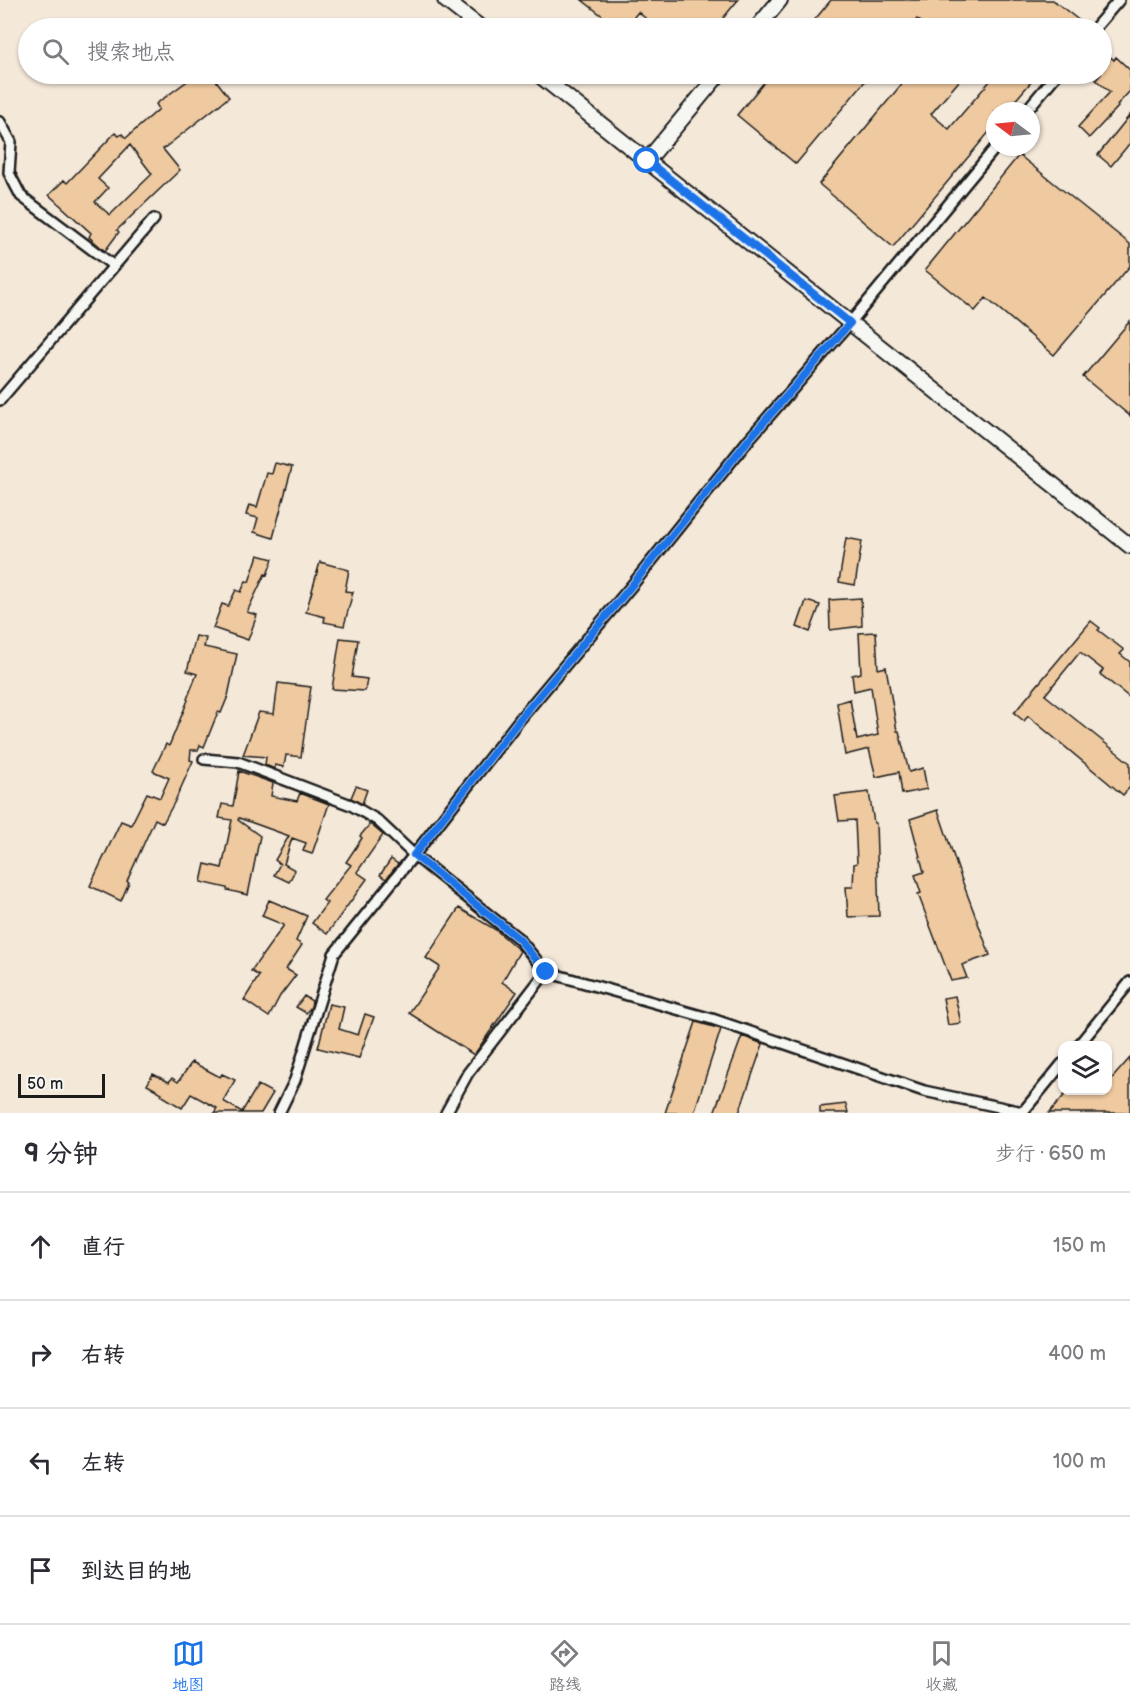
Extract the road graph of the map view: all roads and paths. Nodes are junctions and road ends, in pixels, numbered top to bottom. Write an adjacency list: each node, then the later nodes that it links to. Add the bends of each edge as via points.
1 (445, 0): 4 (street)
2 (780, 0): 5 (street)
3 (1119, 0): 6 (street)
4 (468, 18)
5 (765, 18)
6 (1104, 18)
7 (551, 84): 13 (street)
8 (711, 84): 13 (street)
9 (1049, 84): 10 (street)
10 (1034, 102)
11 (0, 122): 15 (street, via 11,142 9,173 21,196)
12 (989, 156): 16 (street)
13 (647, 161): 16 (street)
14 (153, 219): 15 (street)
15 (114, 266): 17 (street)
16 (850, 323): 18 (street); 20 (street, via 750,438)
17 (0, 400)
18 (1130, 546)
19 (204, 759): 20 (street, via 238,762 351,805 377,820)
20 (414, 855): 21 (street, via 519,939); 25 (street, via 333,954 295,1080)
21 (546, 972): 26 (street, via 468,1073); 27 (street, via 712,1019 924,1091)
22 (1130, 982): 23 (street)
23 (1082, 1041)
24 (1058, 1069): 27 (street)
25 (279, 1113)
26 (446, 1113)
27 (1022, 1113)

